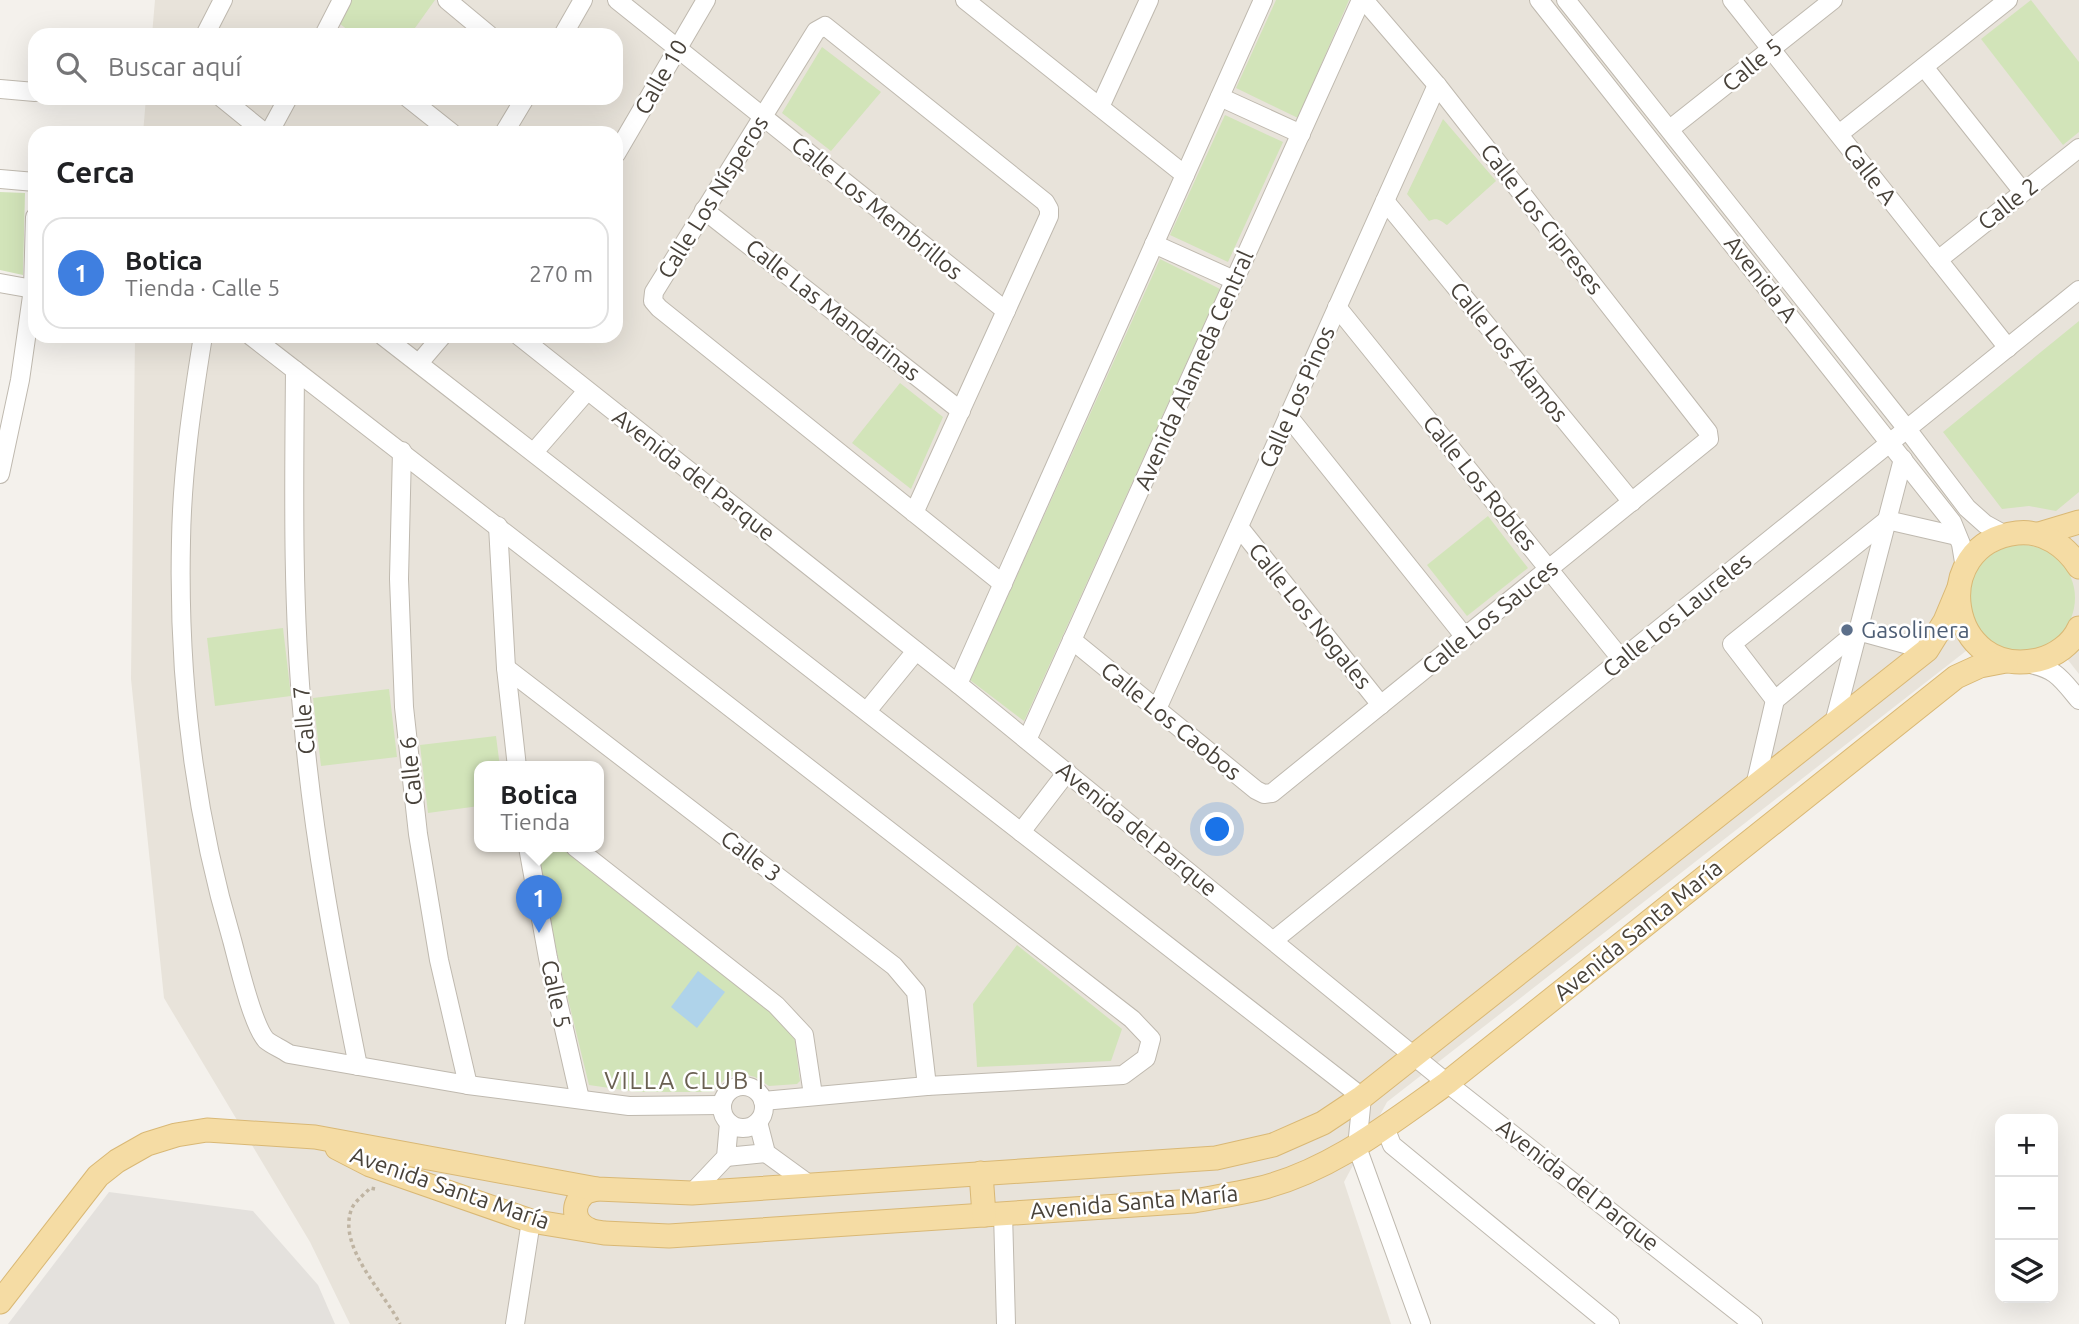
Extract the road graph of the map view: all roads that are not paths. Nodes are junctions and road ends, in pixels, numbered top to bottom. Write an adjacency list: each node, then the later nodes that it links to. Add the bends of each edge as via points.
1 (223, 0): 16 (street)
2 (342, 0): 17 (street)
3 (447, 0): 18 (street)
4 (583, 0): 19 (street)
5 (617, 0): 20 (street, Calle Los Membrillos)
6 (706, 0): 20 (street, Calle 10)
7 (965, 0): 31 (street)
8 (1263, 0): 26 (street)
9 (1363, 0): 23 (street, Calle Los Cipreses); 38 (street, Avenida Alameda Central)
10 (1539, 0): 70 (street, Avenida A)
11 (1566, 0): 37 (street, Avenida A)
12 (1732, 0): 21 (street, Calle A)
13 (1833, 0): 21 (street, Calle 5)
14 (2008, 0): 22 (street)
15 (1146, 1): 31 (street)
16 (209, 28)
17 (329, 28)
18 (481, 28)
19 (567, 28)
20 (678, 49): 32 (street, Calle Los Membrillos); 40 (street, Calle 10)
21 (1771, 49): 37 (street, Calle 5); 39 (street, Calle A)
22 (1924, 67): 39 (street); 45 (street)
23 (1437, 85): 46 (street, Calle Los Pinos); 69 (street, Calle Los Cipreses, via 1709,432)
24 (0, 89): 25 (street)
25 (28, 91)
26 (1220, 97): 38 (street); 42 (street)
27 (231, 105): 33 (street)
28 (284, 105): 34 (street)
29 (417, 105): 35 (street)
30 (521, 105): 36 (street)
31 (1100, 107): 42 (street)
32 (762, 116): 47 (street, Calle Los Nísperos); 55 (street, Calle Los Membrillos); 55 (street, Calle Los Nísperos, via 816,31 825,26 1045,202 1049,216)
33 (258, 126)
34 (271, 126)
35 (443, 126)
36 (508, 126)
37 (1670, 130): 68 (street, Avenida A)
38 (1301, 134): 50 (street, Avenida Alameda Central)
39 (1839, 134): 49 (street, Calle A)
40 (623, 143)
41 (2079, 148): 45 (street, Calle 2)
42 (1185, 175): 48 (street)
43 (0, 179): 44 (street)
44 (28, 181)
45 (2023, 192): 49 (street, Calle 2)
46 (1385, 201): 54 (street, Calle Los Pinos); 75 (street, Calle Los Álamos)
47 (704, 210): 66 (street, Calle Las Mandarinas); 76 (street, Calle Los Nísperos, via 654,292 653,301)
48 (1154, 244): 50 (street); 87 (street)
49 (1938, 260): 62 (street, Calle A)
50 (1234, 280): 91 (street, Avenida Alameda Central)
51 (0, 283): 52 (street)
52 (28, 288)
53 (2079, 290): 62 (street, Calle Los Laureles)
54 (1337, 307): 67 (street, Calle Los Pinos); 85 (street, Calle Los Robles)
55 (1006, 311): 66 (street)
56 (28, 324): 74 (street)
57 (202, 343): 114 (street, via 189,422 181,541 183,661 196,780 219,898 253,1013 266,1040 289,1054)
58 (260, 343): 64 (street)
59 (392, 343): 63 (street)
60 (436, 343): 63 (street)
61 (528, 343): 65 (street, Avenida del Parque)
62 (2008, 348): 68 (street, Calle Los Laureles)
63 (419, 363): 72 (street)
64 (295, 370): 71 (street); 114 (street, Calle 7, via 293,546 303,721 324,894)
65 (587, 391): 72 (street); 93 (street, Avenida del Parque)
66 (961, 411): 76 (street)
67 (1289, 416): 80 (street, Calle Los Pinos); 90 (street)
68 (1907, 429): 70 (street, Calle Los Laureles); 82 (street, Avenida A, via 1967,508)
69 (1707, 442): 75 (street, Calle Los Sauces)
70 (1890, 442): 73 (street, Avenida A); 94 (street, Calle Los Laureles)
71 (402, 452): 79 (street); 116 (street, Calle 6, via 399,579 404,707 416,822 439,960)
72 (534, 452): 102 (street)
73 (1903, 459): 77 (street); 83 (street, Avenida A, via 1952,522)
74 (0, 473)
75 (1632, 502): 85 (street, Calle Los Sauces)
76 (914, 513): 87 (street, Calle Los Nísperos)
77 (1887, 520): 83 (street); 88 (street); 98 (street, via 1732,644)
78 (2079, 522): 81 (main road)
79 (498, 526): 96 (street); 117 (street, via 1132,1019 1151,1039 1146,1058 1123,1074)
80 (1239, 527): 100 (street, Calle Los Nogales); 101 (street, Calle Los Pinos)
81 (2039, 534): 82 (main road); 84 (main road, via 2057,542)
82 (2005, 535): 86 (main road, Avenida Santa María, via 1975,553)
83 (1957, 536): 86 (street, Avenida A)
84 (2079, 567)
85 (1549, 569): 90 (street, Calle Los Sauces); 94 (street, Calle Los Robles)
86 (1961, 579): 92 (main road, Avenida Santa María, via 1945,621); 95 (main road, via 1958,609 1964,627 1989,654)
87 (1003, 584): 97 (street)
88 (1858, 631): 92 (street); 98 (street); 103 (street)
89 (2078, 632): 95 (main road, Avenida Santa María, via 2064,648 2046,658)
90 (1465, 637): 100 (street, Calle Los Sauces)
91 (1072, 640): 101 (street, Calle Los Caobos); 104 (street, Avenida Alameda Central)
92 (1927, 650): 103 (main road, Avenida Santa María)
93 (916, 651): 97 (street, Avenida del Parque); 102 (street)
94 (1622, 660): 112 (street, Calle Los Laureles)
95 (2016, 662): 99 (street, via 2048,667); 115 (main road, Avenida Santa María, via 1980,666 1956,677)
96 (506, 668): 105 (street); 117 (street, Calle 3, via 894,966 916,992)
97 (958, 684): 104 (street, Avenida del Parque)
98 (1775, 700): 107 (street)
99 (2079, 701)
100 (1381, 705): 108 (street, Calle Los Sauces)
101 (1157, 709): 108 (street, Calle Los Caobos, via 1256,790)
102 (867, 711): 109 (street)
103 (1834, 723): 107 (main road, Avenida Santa María)
104 (1027, 740): 106 (street, Avenida del Parque)
105 (516, 761)
106 (1067, 772): 109 (street); 112 (street, Avenida del Parque)
107 (1755, 786): 113 (main road, Avenida Santa María)
108 (1272, 793)
109 (1021, 832): 119 (street)
110 (529, 852): 120 (street, Calle 5)
111 (581, 852): 118 (street, via 776,1004 804,1035)
112 (1274, 940): 113 (street, Avenida del Parque)
113 (1415, 1055): 115 (street, Avenida del Parque); 119 (main road, Avenida Santa María)
114 (358, 1066): 116 (street)
115 (1447, 1083): 125 (main road, Avenida Santa María); 142 (street, Avenida del Parque)
116 (468, 1085): 120 (street)
117 (927, 1086): 118 (street)
118 (813, 1095): 121 (street)
119 (1362, 1097): 127 (street); 130 (main road, Avenida Santa María, via 1273,1145 1216,1157)
120 (580, 1099): 122 (street, via 629,1106)
121 (764, 1101): 122 (street, via 751,1087 738,1086 727,1093); 123 (street)
122 (721, 1105): 124 (street)
123 (758, 1122): 124 (street, via 747,1128); 128 (street)
124 (729, 1123): 129 (street)
125 (1385, 1127): 127 (main road, Avenida Santa María); 141 (street, via 1392,1145)
126 (315, 1137): 132 (main road, Avenida Santa María); 135 (main road, Avenida Santa María, via 370,1166); 137 (main road, Avenida Santa María, via 207,1130 148,1144 98,1176)
127 (1357, 1147): 134 (main road, Avenida Santa María, via 1311,1171 1258,1189 1194,1200); 140 (street)
128 (766, 1153): 129 (street); 131 (street)
129 (726, 1157): 133 (street)
130 (981, 1173): 131 (main road, Avenida Santa María); 134 (main road)
131 (810, 1185): 133 (main road, Avenida Santa María)
132 (597, 1189): 133 (main road, Avenida Santa María); 136 (main road, via 586,1192 575,1206 580,1224)
133 (692, 1193)
134 (994, 1214): 136 (main road, Avenida Santa María, via 669,1236); 139 (street)
135 (531, 1221): 136 (main road, Avenida Santa María); 138 (street)
136 (590, 1230)
137 (0, 1302)
138 (516, 1324)
139 (1006, 1324)
140 (1421, 1324)
141 (1609, 1324)
142 (1753, 1324)

